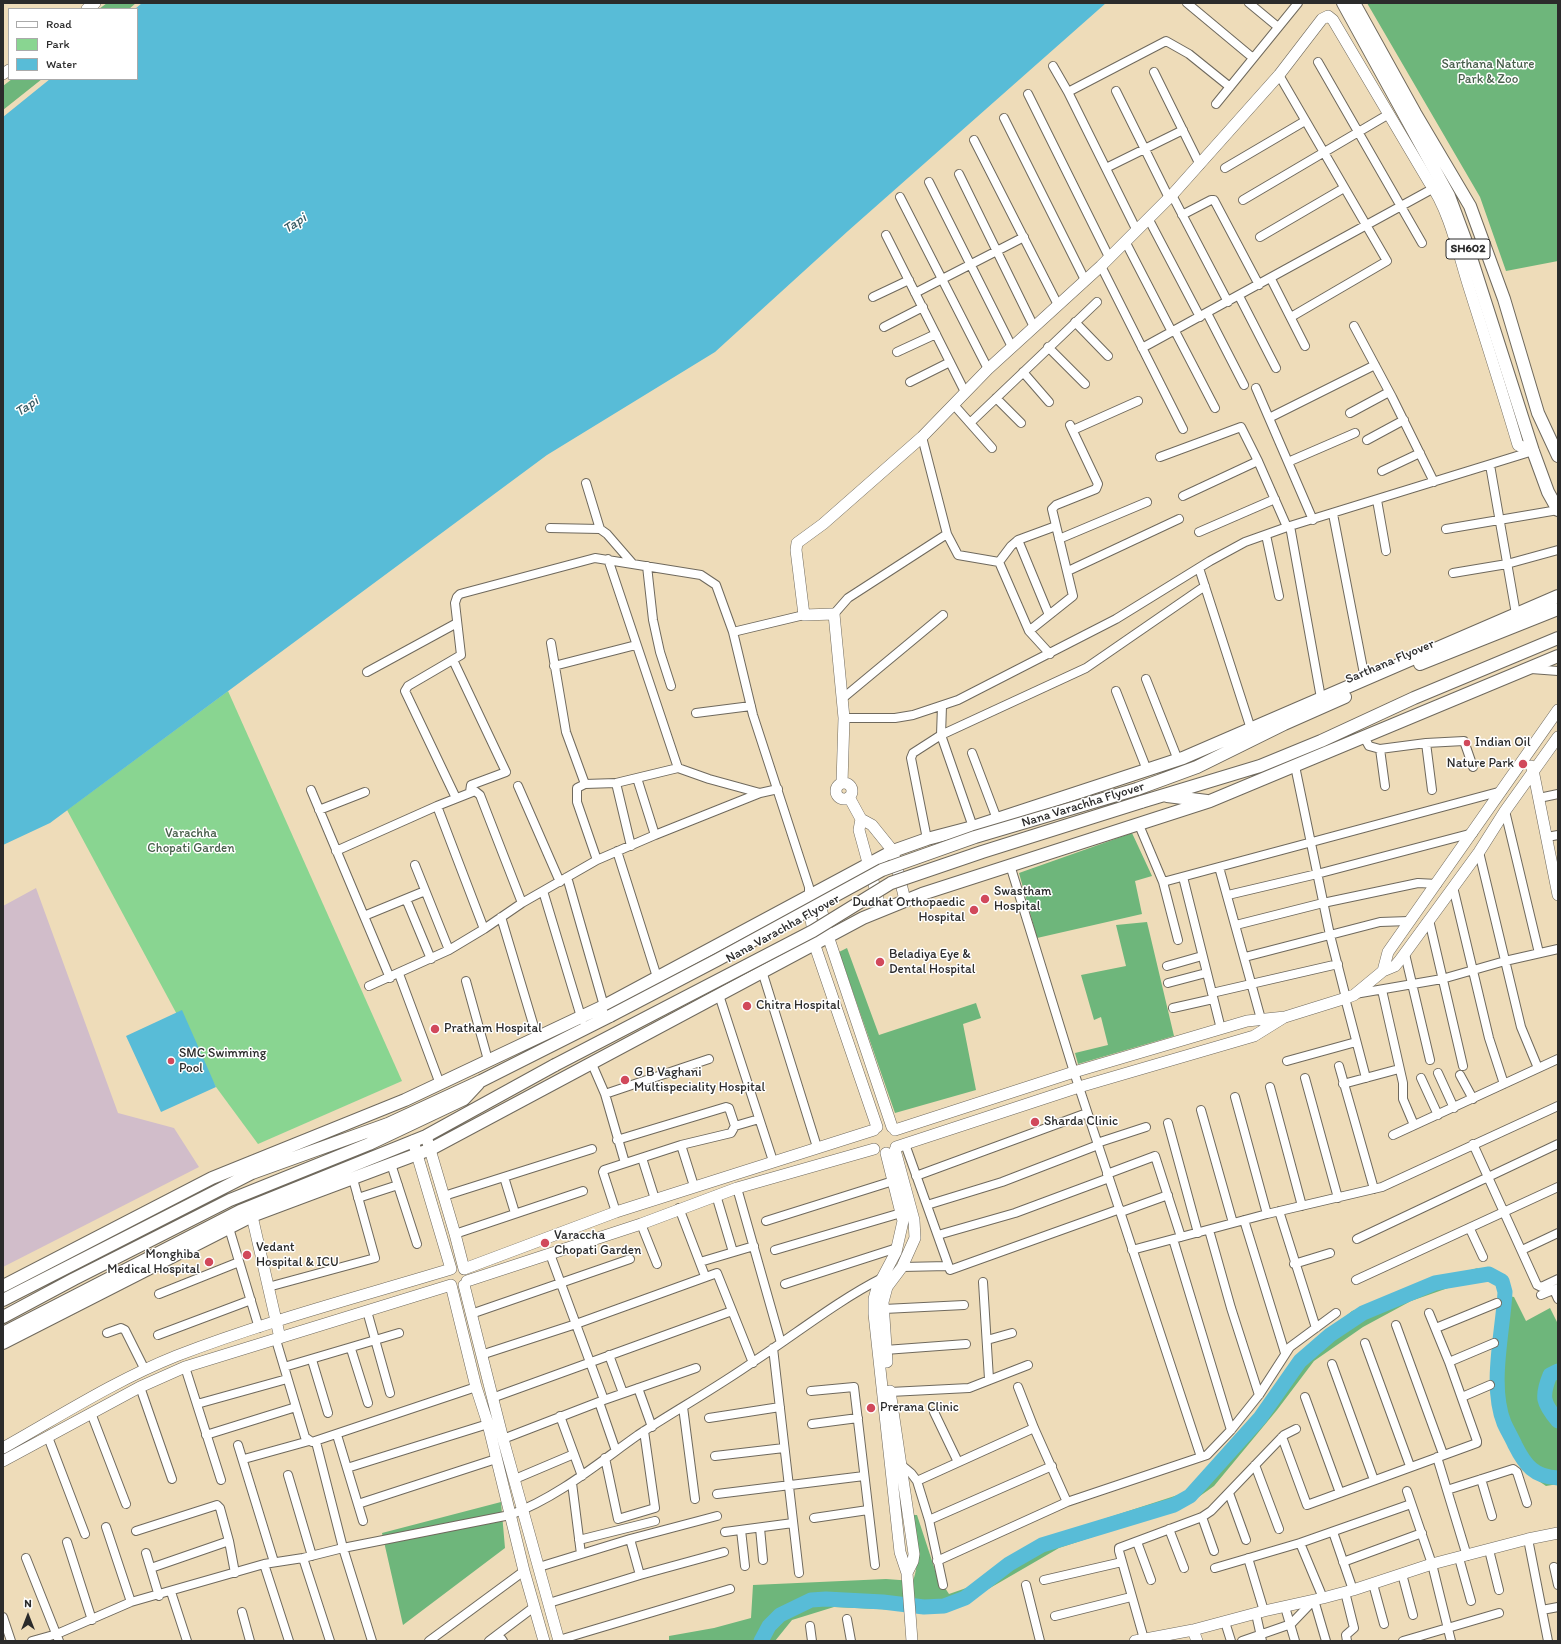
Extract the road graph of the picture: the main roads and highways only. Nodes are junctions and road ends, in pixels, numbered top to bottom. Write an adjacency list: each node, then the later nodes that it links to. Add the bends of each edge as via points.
1 (1343, 3): 6 (main road, SH602, via 1465,239 1532,448 1548,492)
2 (1354, 3): 3 (main road, SH602, via 1470,206 1504,299)
3 (1544, 428): 4 (main road); 5 (main road, SH602)
4 (1558, 436)
5 (1557, 452)
6 (1558, 510)
7 (1558, 596): 11 (main road)
8 (1558, 608): 12 (main road, Sarthana Flyover, via 1401,672)
9 (1558, 638): 14 (main road)
10 (1558, 656): 15 (main road)
11 (1214, 745): 12 (main road); 13 (main road); 18 (main road, via 1178,760 893,851 657,977)
12 (1236, 747): 13 (main road, Nana Varachha Flyover)
13 (1197, 766): 18 (main road, Nana Varachha Flyover, bridge, via 1138,789 975,837 882,870 717,960)
14 (1260, 766): 15 (main road); 16 (main road, Nana Varachha Flyover)
15 (1244, 787): 17 (main road)
16 (1162, 795): 17 (main road); 21 (main road, Nana Varachha Flyover, bridge, via 891,883 813,931)
17 (1210, 801): 22 (main road, via 1010,865 881,910 814,943)
18 (606, 1011): 19 (main road, Nana Varachha Flyover)
19 (583, 1022): 20 (main road); 24 (main road, via 537,1036 405,1100 212,1178)
20 (481, 1081): 25 (main road, via 388,1124 252,1173); 26 (main road, via 464,1099 369,1144 230,1200)
21 (519, 1085): 22 (main road); 23 (main road, Nana Varachha Flyover)
22 (528, 1098): 29 (main road, via 417,1155 252,1216)
23 (476, 1110): 27 (main road, via 458,1109 404,1137 231,1208); 28 (main road, Nana Varachha Flyover, via 426,1136 240,1211)
24 (3, 1286)
25 (3, 1300)
26 (3, 1317)
27 (3, 1325)
28 (3, 1333)
29 (3, 1343)

